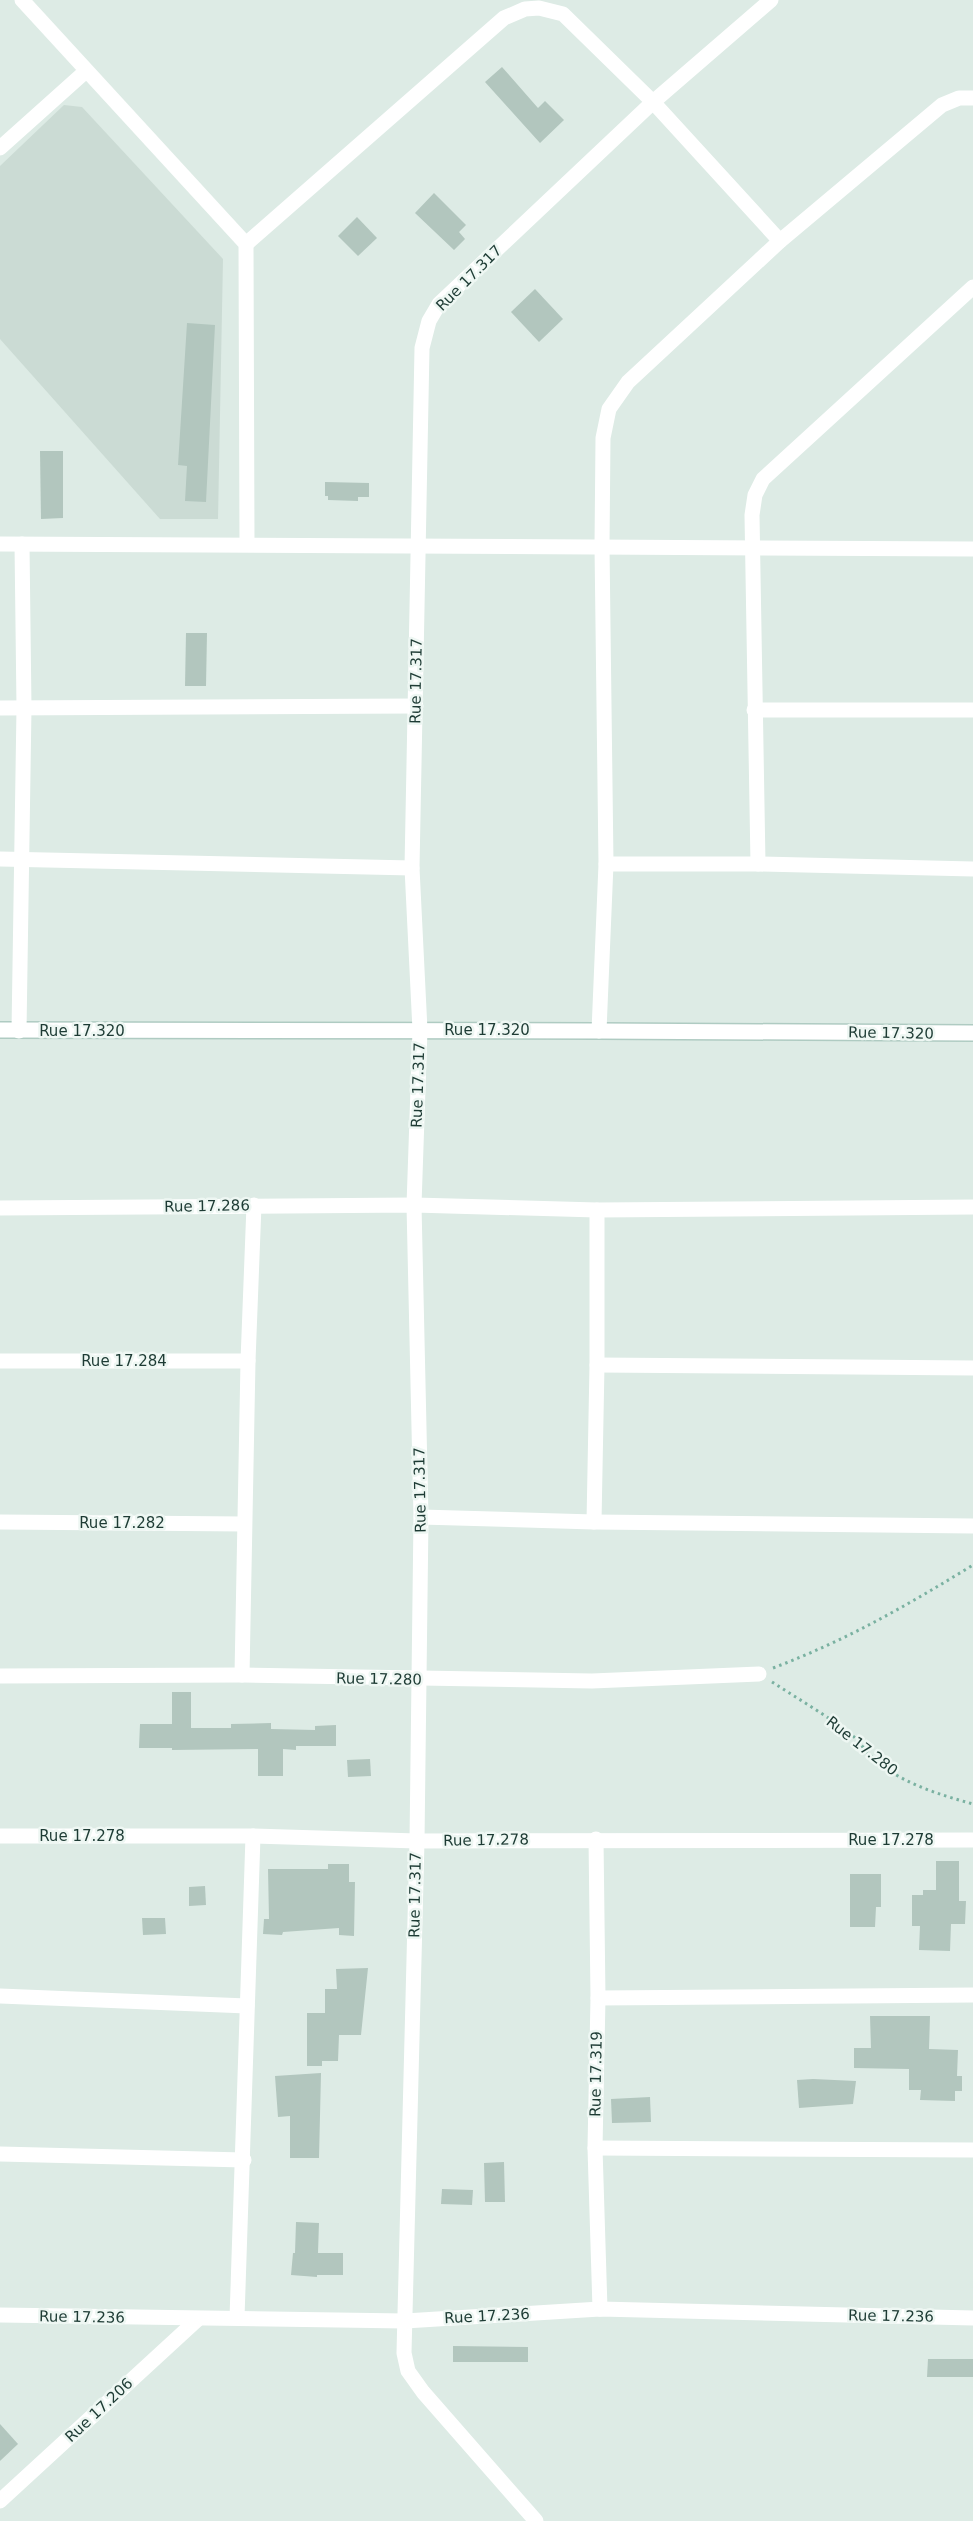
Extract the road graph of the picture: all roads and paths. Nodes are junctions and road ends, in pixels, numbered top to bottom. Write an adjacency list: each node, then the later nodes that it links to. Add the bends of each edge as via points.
1 (22, 0): 3 (street)
2 (771, 0): 5 (street, Rue 17.317)
3 (86, 71): 6 (street); 8 (street)
4 (973, 98): 7 (street, via 959,98 942,105)
5 (654, 102): 7 (street); 8 (street, via 563,14 539,8 525,9 504,18); 13 (street, Rue 17.317, via 439,304 429,320 422,348)
6 (0, 148)
7 (780, 241): 14 (street, via 628,382 609,409 603,438)
8 (246, 244): 12 (street)
9 (973, 287): 15 (street, via 763,479 755,495 752,515)
10 (0, 544): 11 (street)
11 (22, 544): 12 (street); 19 (street)
12 (247, 544): 13 (street)
13 (417, 545): 14 (street); 17 (street, Rue 17.317)
14 (602, 546): 15 (street); 24 (street)
15 (753, 546): 16 (street); 20 (street)
16 (973, 549)
17 (416, 706): 19 (street); 26 (street, Rue 17.317)
18 (0, 708): 19 (street)
19 (24, 708): 23 (street)
20 (754, 710): 21 (street); 25 (street)
21 (973, 710)
22 (0, 859): 23 (street)
23 (21, 859): 26 (street); 31 (street)
24 (606, 864): 25 (street); 30 (street)
25 (758, 864): 27 (street)
26 (412, 868): 29 (street, Rue 17.317)
27 (973, 869)
28 (0, 1030): 31 (street, Rue 17.320)
29 (420, 1030): 30 (street, Rue 17.320); 31 (street, Rue 17.320); 34 (street, Rue 17.317)
30 (599, 1030): 32 (street, Rue 17.320)
31 (19, 1031)
32 (973, 1034)
33 (254, 1205): 34 (street, Rue 17.286); 36 (street, Rue 17.286); 39 (street)
34 (414, 1205): 37 (street, Rue 17.286); 42 (street, Rue 17.317)
35 (973, 1207): 37 (street, Rue 17.286)
36 (0, 1208)
37 (597, 1210): 40 (street)
38 (0, 1361): 39 (street, Rue 17.284)
39 (248, 1361): 45 (street)
40 (598, 1365): 41 (street); 44 (street)
41 (973, 1368)
42 (421, 1516): 44 (street); 51 (street, Rue 17.317)
43 (0, 1522): 45 (street, Rue 17.282)
44 (594, 1522): 46 (street)
45 (244, 1524): 50 (street)
46 (973, 1526)
47 (973, 1565): 48 (path, via 871,1626)
48 (759, 1674): 51 (street, Rue 17.280, via 592,1681); 52 (path, Rue 17.280, via 848,1731 886,1768 915,1784)
49 (0, 1676): 50 (street, Rue 17.280)
50 (242, 1676): 51 (street, Rue 17.280)
51 (419, 1680): 57 (street, Rue 17.317)
52 (973, 1804)
53 (0, 1836): 54 (street, Rue 17.278)
54 (253, 1836): 57 (street, Rue 17.278); 61 (street)
55 (596, 1839): 56 (street, Rue 17.278); 57 (street, Rue 17.278); 60 (street, Rue 17.319)
56 (973, 1840)
57 (416, 1841): 71 (street, Rue 17.317)
58 (973, 1995): 60 (street)
59 (0, 1996): 61 (street)
60 (598, 1998): 62 (street, Rue 17.319)
61 (246, 2006): 65 (street)
62 (595, 2148): 63 (street); 66 (street, Rue 17.319)
63 (973, 2150)
64 (0, 2154): 65 (street)
65 (244, 2160): 68 (street)
66 (600, 2309): 69 (street, Rue 17.236); 71 (street, Rue 17.236)
67 (0, 2315): 70 (street, Rue 17.236)
68 (237, 2318): 70 (street, Rue 17.236); 71 (street, Rue 17.236)
69 (973, 2318)
70 (198, 2319): 72 (street, Rue 17.206)
71 (405, 2321): 73 (street, Rue 17.317, via 404,2353 408,2371)
72 (0, 2501)
73 (536, 2521)

